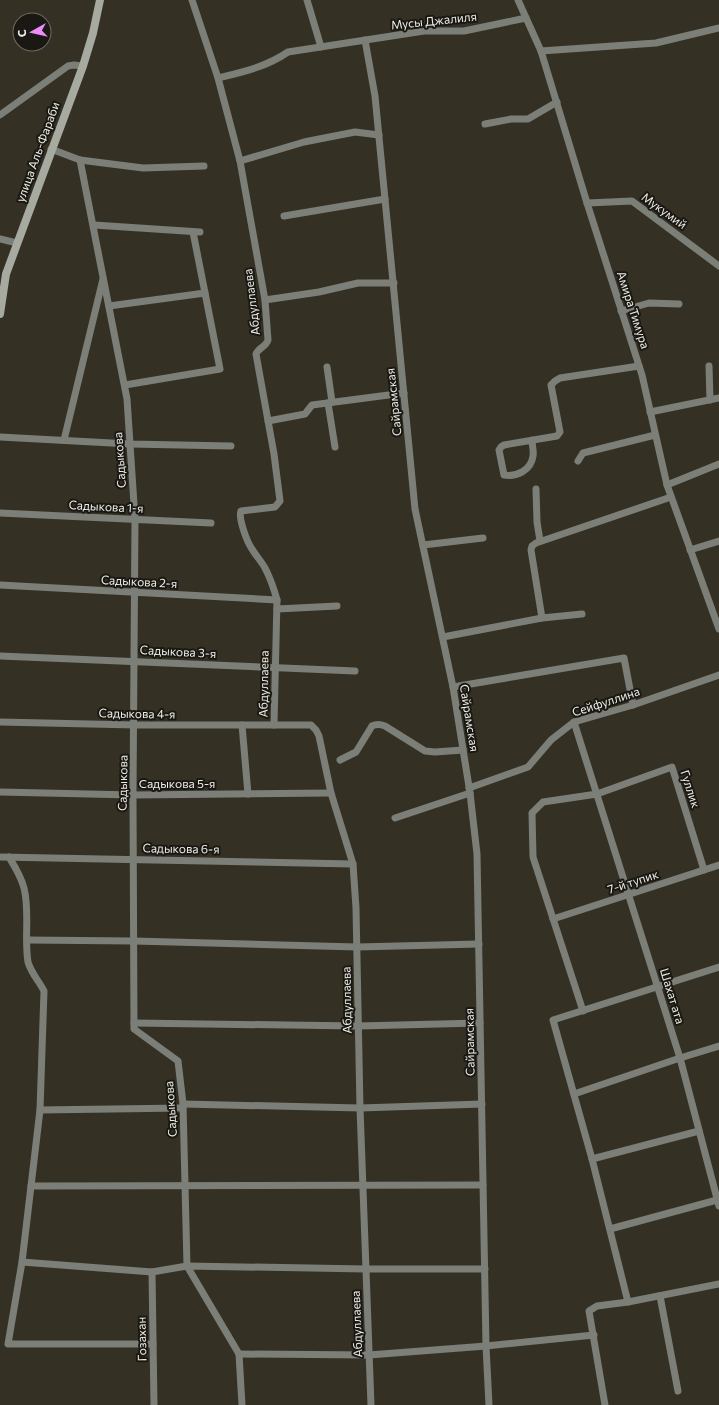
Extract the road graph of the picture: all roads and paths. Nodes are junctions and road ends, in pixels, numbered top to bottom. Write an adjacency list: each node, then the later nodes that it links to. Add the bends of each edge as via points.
1 (100, 0): 10 (main road, улица Аль-Фараби)
2 (192, 0): 11 (street, Абдуллаева)
3 (307, 0): 8 (street)
4 (518, 0): 5 (street, Амира Тимура)
5 (526, 18): 7 (street, Мусы Джалиля, via 464,31 424,31); 9 (street, Амира Тимура)
6 (719, 28): 9 (street, via 656,43)
7 (365, 40): 8 (street, Мусы Джалиля); 15 (street, Сайрамская)
8 (321, 47): 11 (street, Мусы Джалиля, via 288,52 258,68)
9 (541, 51): 12 (street, Амира Тимура)
10 (82, 66): 13 (street, via 68,66); 16 (main road, улица Аль-Фараби)
11 (218, 78): 18 (street, Абдуллаева)
12 (557, 102): 14 (street, via 528,119); 21 (street, Амира Тимура)
13 (0, 115)
14 (485, 124)
15 (379, 135): 18 (street, via 355,132 304,142); 20 (street, Сайрамская)
16 (51, 149): 17 (street); 25 (main road, улица Аль-Фараби)
17 (80, 160): 19 (street, via 143,168); 23 (street, Садыкова)
18 (240, 162): 30 (street, Абдуллаева)
19 (204, 166)
20 (385, 199): 22 (street); 28 (street, Сайрамская)
21 (587, 203): 26 (street, Мукумий, via 632,201); 33 (street, Амира Тимура)
22 (284, 216)
23 (94, 225): 27 (street, Садыкова); 29 (street, via 197,232)
24 (0, 239): 25 (street)
25 (17, 243): 34 (main road, улица Аль-Фараби, via 6,274)
26 (719, 266)
27 (104, 276): 32 (street, Садыкова); 47 (street)
28 (394, 283): 30 (street, via 358,283); 39 (street, Сайрамская)
29 (205, 293): 32 (street); 38 (street, via 220,369)
30 (265, 300): 44 (street, Абдуллаева, via 268,340 256,354)
31 (679, 304): 33 (street, via 650,303)
32 (109, 306): 38 (street, Садыкова)
33 (621, 311): 35 (street, Амира Тимура)
34 (0, 314)
35 (639, 366): 43 (street, Амира Тимура); 48 (street, via 560,378 555,381 551,385 560,432 557,436)
36 (709, 366): 41 (street)
37 (327, 367): 42 (street)
38 (125, 385): 49 (street, Садыкова)
39 (404, 393): 42 (street); 63 (street, Сайрамская, via 415,508)
40 (719, 398): 41 (street)
41 (710, 400): 43 (street)
42 (330, 403): 44 (street, via 312,405 305,414); 51 (street)
43 (650, 412): 45 (street, Амира Тимура)
44 (268, 421): 67 (street, Абдуллаева, via 280,501 275,507 241,511 240,516 251,549 265,568)
45 (656, 435): 52 (street, via 582,453); 54 (street, Амира Тимура)
46 (0, 437): 47 (street)
47 (64, 440): 49 (street)
48 (532, 440): 48 (street, via 501,447 499,450 504,475 526,471 533,457)
49 (130, 444): 50 (street); 58 (street, Садыкова)
50 (231, 446)
51 (335, 447)
52 (578, 461)
53 (719, 464): 54 (street)
54 (667, 485): 56 (street, Амира Тимура)
55 (536, 489): 61 (street, via 536,522)
56 (671, 497): 61 (street); 64 (street, Амира Тимура)
57 (0, 513): 58 (street, Садыкова 1-я)
58 (135, 519): 59 (street, Садыкова 1-я); 66 (street, Садыкова)
59 (211, 523)
60 (483, 538): 63 (street)
61 (540, 541): 71 (street, via 532,546 531,550)
62 (719, 541): 64 (street)
63 (423, 545): 73 (street, Сайрамская)
64 (690, 550): 72 (street, Амира Тимура)
65 (0, 585): 66 (street, Садыкова 2-я)
66 (136, 593): 67 (street, Садыкова 2-я); 75 (street, Садыкова)
67 (277, 600): 69 (street, Абдуллаева)
68 (337, 606): 69 (street)
69 (277, 609): 76 (street, Абдуллаева)
70 (582, 614): 71 (street)
71 (542, 618): 73 (street)
72 (719, 629)
73 (443, 636): 79 (street, Сайрамская)
74 (0, 656): 75 (street, Садыкова 3-я)
75 (135, 661): 76 (street, Садыкова 3-я); 83 (street, Садыкова)
76 (274, 668): 77 (street, Садыкова 3-я); 85 (street, Абдуллаева)
77 (355, 670)
78 (719, 676): 80 (street, Сейфуллина)
79 (453, 687): 80 (street, via 624,658); 86 (street, Сайрамская)
80 (633, 705): 82 (street, Сейфуллина)
81 (0, 722): 83 (street, Садыкова 4-я)
82 (574, 722): 88 (street, Сейфуллина, via 551,740 528,767); 92 (street, Шахат ата)
83 (135, 725): 84 (street, Садыкова 4-я); 93 (street, Садыкова)
84 (242, 725): 85 (street, Садыкова 4-я); 91 (street)
85 (274, 725): 90 (street, Абдуллаева, via 311,725 316,730)
86 (463, 750): 87 (street, via 425,750 385,726 375,724 356,752); 88 (street, Сайрамская)
87 (340, 760)
88 (469, 790): 94 (street, Сейфуллина); 105 (street, Сайрамская, via 477,854)
89 (0, 792): 93 (street, Садыкова 5-я)
90 (331, 793): 91 (street, Садыкова 5-я); 98 (street, Абдуллаева)
91 (248, 794): 93 (street, Садыкова 5-я)
92 (597, 794): 100 (street, Гуллик, via 672,767); 101 (street, Шахат ата); 102 (street, via 543,802 532,813 534,857)
93 (133, 795): 97 (street, Садыкова)
94 (395, 818)
95 (0, 857): 96 (street, Садыкова 6-я)
96 (9, 857): 97 (street, Садыкова 6-я); 103 (street, via 24,886)
97 (134, 859): 98 (street, Садыкова 6-я); 104 (street, Садыкова)
98 (353, 864): 106 (street, Абдуллаева)
99 (719, 866): 100 (street, 7-й тупик)
100 (704, 870): 101 (street, 7-й тупик)
101 (628, 895): 102 (street, 7-й тупик); 108 (street, Шахат ата)
102 (553, 919): 109 (street)
103 (27, 940): 104 (street); 119 (street, via 29,963 44,991)
104 (134, 941): 106 (street); 110 (street, Садыкова)
105 (479, 944): 106 (street); 111 (street, Сайрамская)
106 (357, 947): 112 (street, Абдуллаева)
107 (719, 968): 108 (street)
108 (657, 987): 109 (street); 114 (street, Шахат ата)
109 (583, 1011): 115 (street, via 553,1020)
110 (134, 1023): 112 (street); 117 (street, Садыкова, via 134,1029 178,1061)
111 (480, 1023): 112 (street); 116 (street, Сайрамская)
112 (358, 1026): 118 (street, Абдуллаева)
113 (719, 1046): 114 (street)
114 (680, 1058): 115 (street); 120 (street, Шахат ата)
115 (574, 1094): 121 (street)
116 (482, 1104): 118 (street); 123 (street, Сайрамская)
117 (183, 1106): 118 (street); 119 (street); 122 (street, Садыкова)
118 (360, 1108): 125 (street, Абдуллаева)
119 (40, 1110): 124 (street)
120 (699, 1131): 121 (street); 126 (street, Шахат ата)
121 (592, 1159): 127 (street)
122 (185, 1184): 124 (street); 125 (street); 129 (street, Садыкова)
123 (483, 1185): 125 (street); 131 (street, Сайрамская)
124 (31, 1186): 128 (street)
125 (363, 1186): 130 (street, Абдуллаева)
126 (718, 1203): 127 (street)
127 (610, 1229): 135 (street)
128 (22, 1262): 132 (street); 137 (street, via 8,1344)
129 (187, 1266): 130 (street); 132 (street); 139 (street, Садыкова)
130 (366, 1269): 131 (street); 140 (street, Абдуллаева)
131 (485, 1269): 138 (street, Сайрамская)
132 (152, 1272): 137 (street, Гозахан)
133 (719, 1284): 134 (street)
134 (660, 1296): 135 (street); 141 (street)
135 (628, 1302): 136 (street, via 597,1306 589,1311)
136 (594, 1336): 138 (street); 146 (street)
137 (153, 1344): 142 (street, Гозахан)
138 (486, 1346): 140 (street); 145 (street, Сайрамская)
139 (239, 1354): 140 (street); 143 (street, Садыкова)
140 (369, 1355): 144 (street, Абдуллаева)
141 (678, 1391)
142 (154, 1405)
143 (242, 1405)
144 (371, 1405)
145 (489, 1405)
146 (605, 1405)

